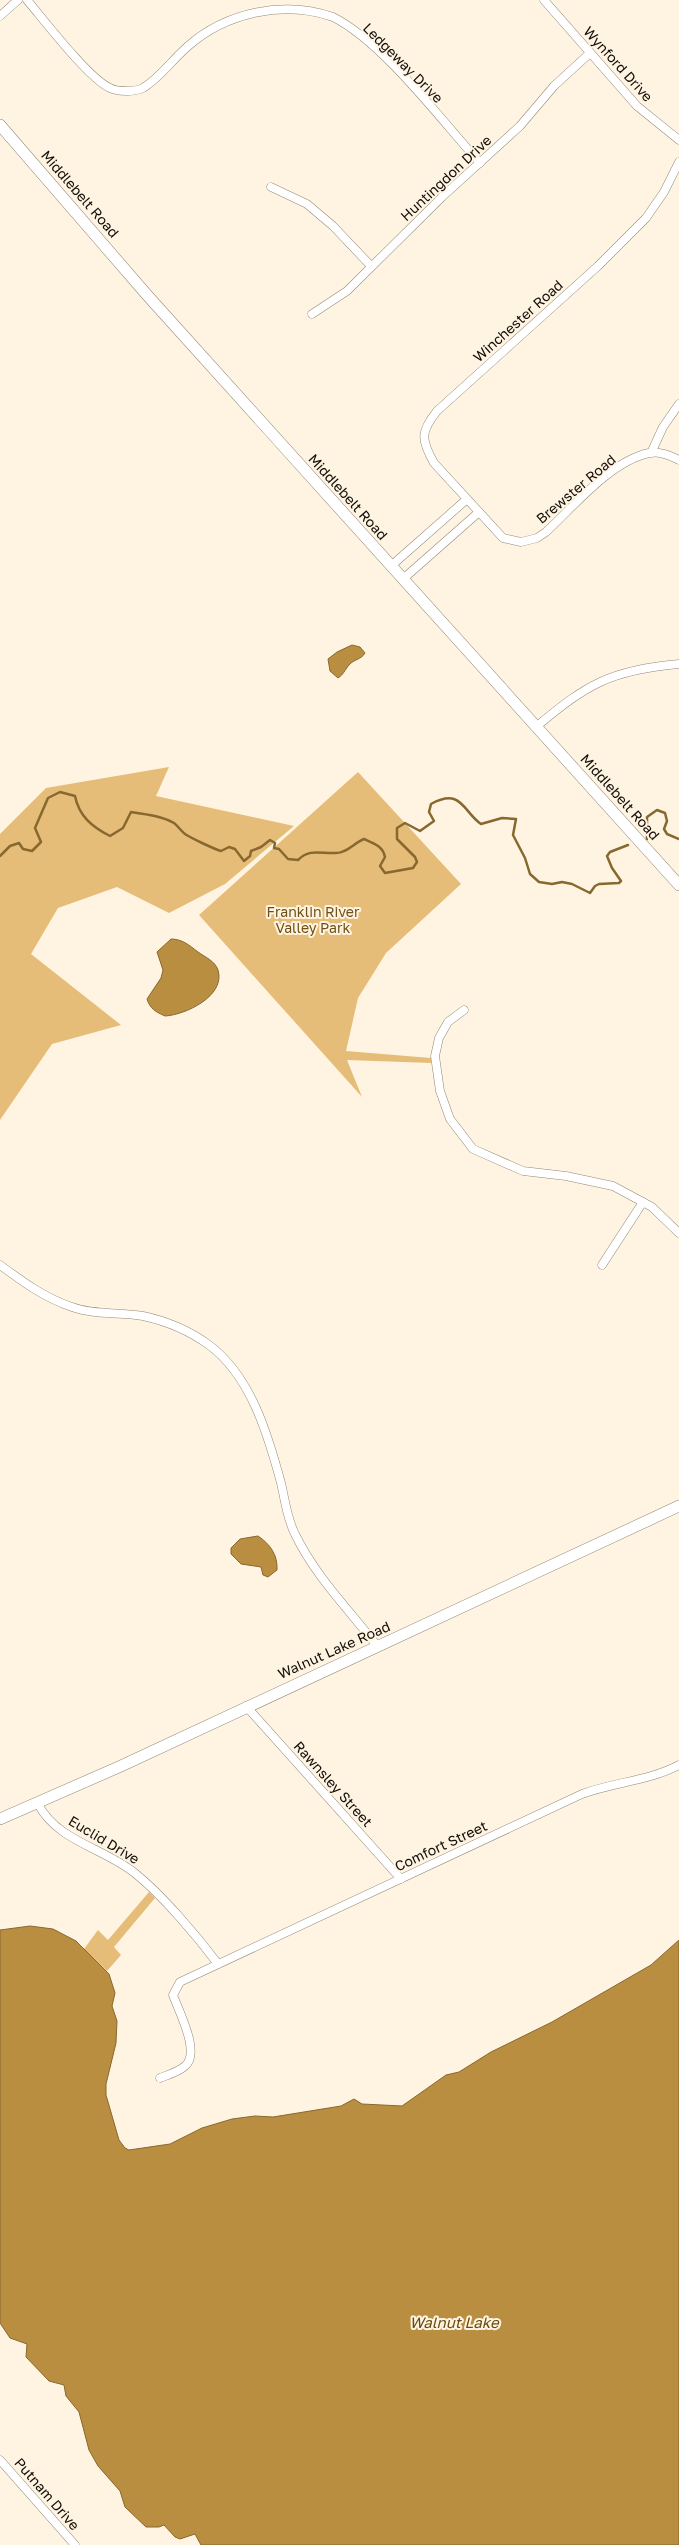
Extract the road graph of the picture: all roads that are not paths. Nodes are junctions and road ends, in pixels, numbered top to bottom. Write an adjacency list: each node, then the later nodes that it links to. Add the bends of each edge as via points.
1 (18, 0): 4 (street)
2 (27, 0): 9 (street, Ledgeway Drive, via 95,77 110,89 131,91 141,89 154,80 205,33 223,22 263,7 295,6 332,16 362,35)
3 (544, 0): 5 (street, Wynford Drive)
4 (0, 16)
5 (590, 52): 7 (street, Wynford Drive, via 637,106); 9 (street, Huntingdon Drive)
6 (0, 125): 18 (street, Middlebelt Road, via 147,295)
7 (679, 140)
8 (679, 162): 16 (street, Winchester Road, via 646,218 598,266 436,411 426,424 423,438 426,449 434,463)
9 (480, 163): 11 (street, Huntingdon Drive)
10 (272, 187): 11 (street, via 307,204)
11 (371, 266): 12 (street, Huntingdon Drive, via 347,291)
12 (312, 314)
13 (679, 404): 14 (street)
14 (651, 453): 15 (street); 17 (street, Brewster Road, via 621,465 537,538 521,542 503,538)
15 (679, 460)
16 (467, 498): 17 (street, Winchester Road); 18 (street)
17 (476, 509): 19 (street)
18 (391, 566): 19 (street, Middlebelt Road)
19 (403, 579): 21 (street, Middlebelt Road)
20 (679, 664): 21 (street, via 642,667 604,679 570,698)
21 (536, 727): 22 (street, Middlebelt Road)
22 (679, 885)
23 (464, 1010): 24 (street, via 448,1022 439,1038 435,1056 440,1091 450,1119 473,1149 523,1171 613,1186)
24 (644, 1202): 25 (street); 27 (street)
25 (679, 1233)
26 (0, 1265): 29 (street, via 31,1288 72,1307 144,1316 173,1325 222,1356 245,1386 256,1411 271,1450 294,1532 309,1559)
27 (602, 1265)
28 (679, 1506): 29 (street, Walnut Lake Road)
29 (378, 1647): 30 (street, Walnut Lake Road)
30 (246, 1706): 32 (street, Walnut Lake Road); 34 (street, Rawnsley Street)
31 (679, 1765): 34 (street, Comfort Street, via 664,1773 622,1781 582,1794)
32 (38, 1804): 33 (street, Walnut Lake Road); 35 (street, Euclid Drive, via 43,1814 60,1829 137,1875)
33 (0, 1819)
34 (401, 1879): 35 (street, Comfort Street)
35 (218, 1964): 36 (street, Comfort Street, via 180,1982 175,1988 173,1995 192,2046 192,2056 186,2065)
36 (160, 2078)
37 (0, 2460): 38 (street, Putnam Drive)
38 (75, 2545)

